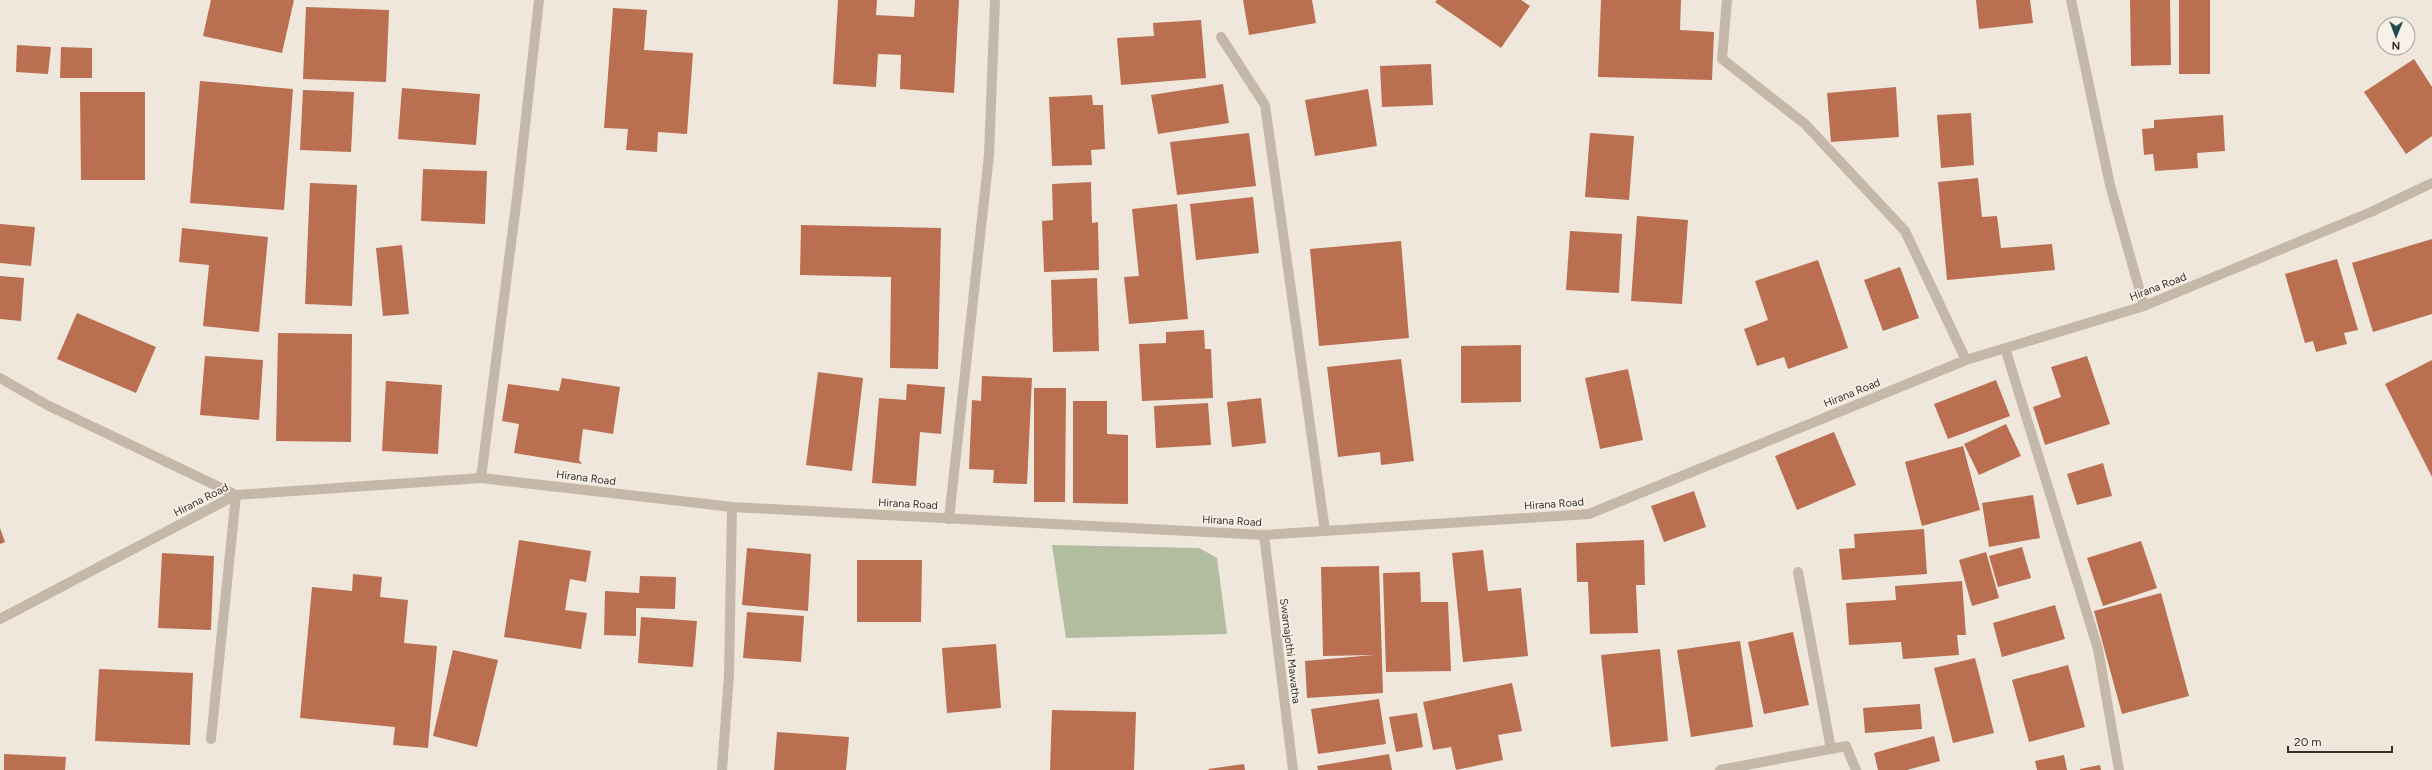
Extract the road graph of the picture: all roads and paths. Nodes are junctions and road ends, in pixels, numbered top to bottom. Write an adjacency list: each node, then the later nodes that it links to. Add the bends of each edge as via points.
1 (539, 0): 11 (street)
2 (995, 0): 14 (street, via 989,155)
3 (1727, 0): 9 (street, via 1722,59 1805,124 1904,231)
4 (2072, 0): 7 (street, via 2110,185)
5 (1221, 37): 15 (street, via 1265,105)
6 (2432, 183): 7 (street, Hirana Road, via 2371,212)
7 (2144, 306): 8 (street, Hirana Road)
8 (2005, 348): 9 (street, Hirana Road); 25 (street, via 2098,649)
9 (1966, 360): 15 (street, Hirana Road, via 1589,514)
10 (0, 378): 12 (street, via 47,405)
11 (481, 478): 12 (street, Hirana Road); 13 (street, Hirana Road)
12 (236, 495): 18 (street, Hirana Road); 19 (street)
13 (732, 507): 14 (street, Hirana Road); 21 (street, via 729,675)
14 (949, 519): 16 (street, Hirana Road)
15 (1325, 532): 16 (street, Hirana Road)
16 (1264, 535): 22 (street, Swarnajothi Mawatha)
17 (1798, 572): 20 (street)
18 (0, 619)
19 (211, 740)
20 (1831, 749): 23 (street); 24 (street, via 1846,746)
21 (722, 770)
22 (1293, 770)
23 (1720, 770)
24 (1856, 770)
25 (2119, 770)

